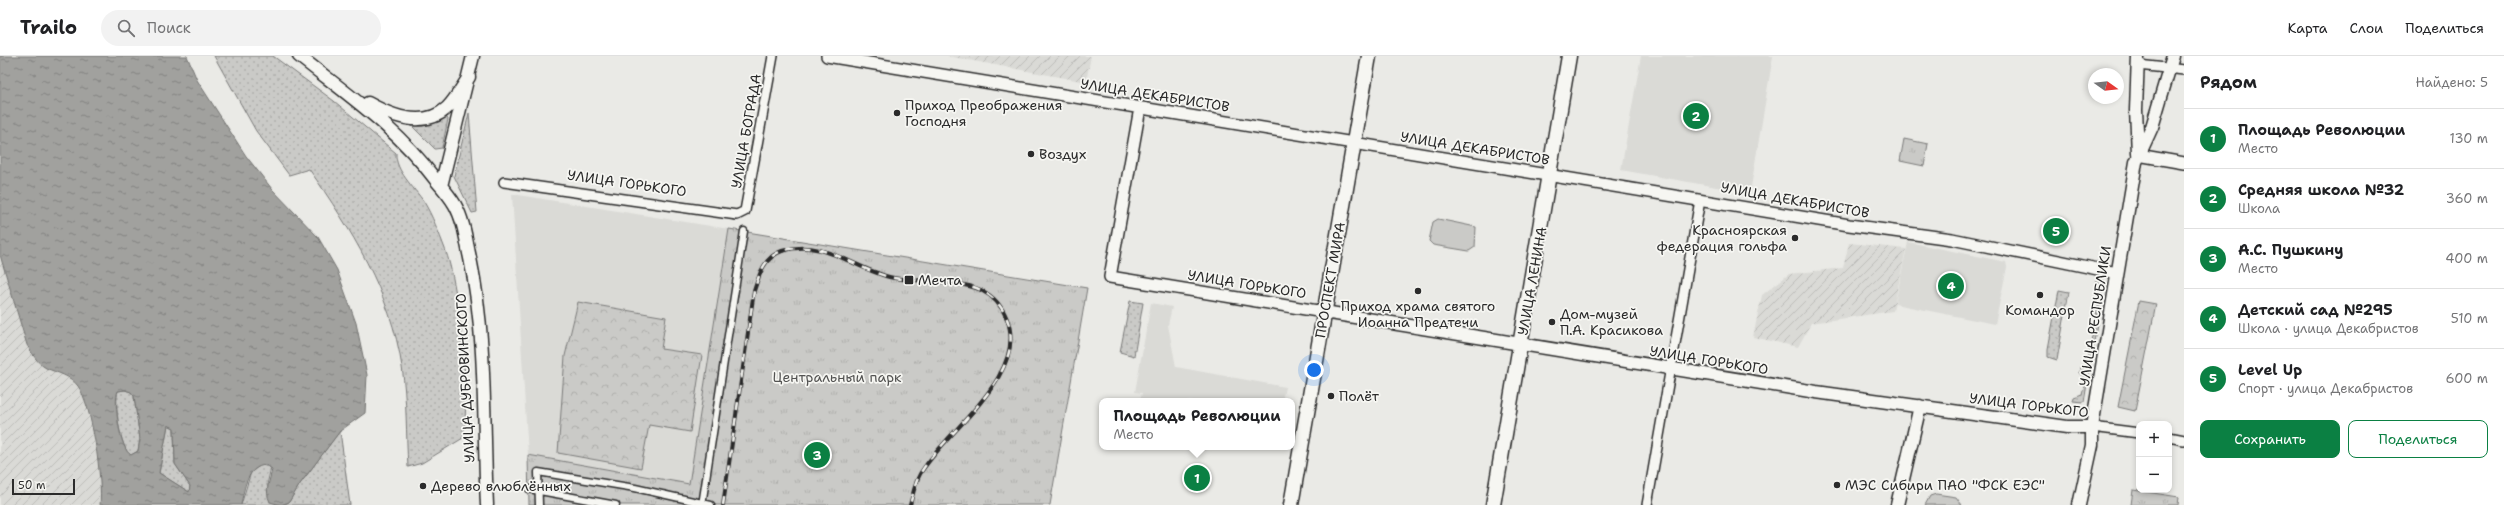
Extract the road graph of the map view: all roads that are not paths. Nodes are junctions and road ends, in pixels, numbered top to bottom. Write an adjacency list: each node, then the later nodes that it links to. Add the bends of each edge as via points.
1 (299, 56): 12 (main road, УЛИЦА ДУБРОВИНСКОГО)
2 (473, 56): 11 (main road)
3 (773, 56): 21 (street, УЛИЦА БОГРАДА)
4 (827, 56): 13 (street, УЛИЦА ДЕКАБРИСТОВ)
5 (1369, 56): 14 (main road, ПРОСПЕКТ МИРА)
6 (1569, 56): 17 (main road, УЛИЦА ЛЕНИНА)
7 (2173, 56): 9 (main road, УЛИЦА РЕСПУБЛИКИ)
8 (2138, 60): 9 (street); 15 (main road, УЛИЦА РЕСПУБЛИКИ)
9 (2169, 70): 10 (street); 15 (main road, УЛИЦА РЕСПУБЛИКИ, via 2152,127)
10 (2184, 70)
11 (469, 77): 12 (main road, via 447,108 424,118 406,118 389,113); 19 (main road)
12 (348, 93): 19 (main road, УЛИЦА ДУБРОВИНСКОГО, via 414,151)
13 (1140, 108): 14 (street, УЛИЦА ДЕКАБРИСТОВ); 24 (street, УЛИЦА ГОРЬКОГО, via 1110,277)
14 (1354, 143): 17 (street, УЛИЦА ДЕКАБРИСТОВ); 24 (main road, ПРОСПЕКТ МИРА)
15 (2138, 155): 16 (street); 23 (main road, УЛИЦА РЕСПУБЛИКИ)
16 (2184, 163)
17 (1550, 176): 20 (street, УЛИЦА ДЕКАБРИСТОВ); 25 (main road, УЛИЦА ЛЕНИНА)
18 (504, 182): 21 (street, УЛИЦА ГОРЬКОГО, via 738,214)
19 (441, 186): 36 (main road, УЛИЦА ДУБРОВИНСКОГО, via 455,205 464,228 473,273 480,323)
20 (1700, 200): 23 (street, УЛИЦА ДЕКАБРИСТОВ, via 1952,239); 26 (street)
21 (745, 211)
22 (744, 231): 35 (street)
23 (2117, 273): 28 (main road, УЛИЦА РЕСПУБЛИКИ)
24 (1324, 312): 25 (main road, УЛИЦА ГОРЬКОГО); 32 (main road, ПРОСПЕКТ МИРА)
25 (1520, 344): 26 (main road, УЛИЦА ГОРЬКОГО); 41 (main road, УЛИЦА ЛЕНИНА)
26 (1671, 369): 27 (main road, УЛИЦА ГОРЬКОГО); 42 (street)
27 (1920, 406): 28 (main road, УЛИЦА ГОРЬКОГО, via 2067,427); 43 (main road)
28 (2092, 427): 29 (street, УЛИЦА ГОРЬКОГО); 44 (main road, УЛИЦА РЕСПУБЛИКИ, via 2092,445)
29 (2136, 433)
30 (2172, 438): 31 (street)
31 (2184, 440)
32 (1296, 446): 40 (main road, ПРОСПЕКТ МИРА)
33 (529, 489): 34 (street)
34 (539, 491): 35 (street, via 538,472 636,488); 37 (street); 38 (street)
35 (702, 504): 39 (street)
36 (486, 505)
37 (539, 505)
38 (616, 505)
39 (710, 505)
40 (1291, 505)
41 (1493, 505)
42 (1648, 505)
43 (1897, 505)
44 (2079, 505)

